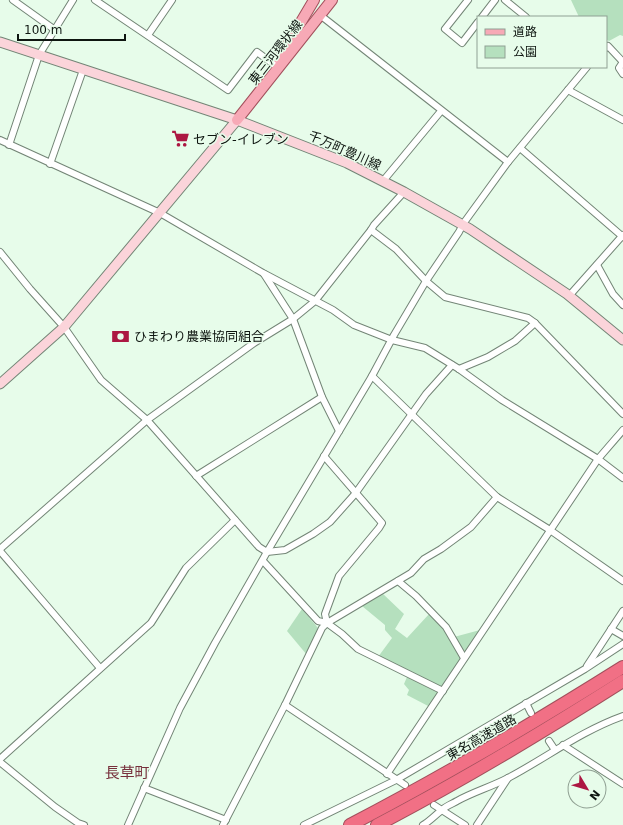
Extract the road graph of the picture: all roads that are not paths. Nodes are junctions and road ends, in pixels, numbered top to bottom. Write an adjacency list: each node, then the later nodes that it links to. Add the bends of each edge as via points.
1 (13, 0): 15 (street)
2 (73, 0): 15 (street)
3 (95, 0): 10 (street)
4 (172, 0): 16 (street)
5 (314, 0): 20 (main road, 東三河環状線)
6 (332, 0): 11 (main road, 東三河環状線)
7 (468, 0): 14 (street, via 445,29 462,43)
8 (496, 0): 12 (street)
9 (505, 0): 13 (street)
10 (106, 3): 16 (street)
11 (320, 15): 25 (main road, 東三河環状線); 26 (street)
12 (483, 16)
13 (525, 16)
14 (477, 23)
15 (54, 30): 19 (street)
16 (148, 35): 20 (street, via 228,90 257,52)
17 (0, 42): 19 (main road, 千万町豊川線)
18 (607, 47): 23 (street, via 623,62 618,68)
19 (39, 55): 22 (main road, 千万町豊川線); 30 (street)
20 (276, 66): 25 (main road, 東三河環状線)
21 (587, 68): 24 (street)
22 (84, 70): 27 (main road, 千万町豊川線); 33 (street)
23 (623, 74)
24 (568, 90): 28 (street); 31 (street)
25 (253, 101): 27 (main road, 東三河環状線)
26 (441, 111): 32 (street); 34 (street)
27 (237, 120): 34 (main road, 千万町豊川線, via 347,163); 36 (main road)
28 (623, 120)
29 (0, 140): 30 (street)
30 (9, 145): 33 (street)
31 (520, 148): 32 (street); 39 (street)
32 (508, 162): 37 (street)
33 (50, 164): 36 (street)
34 (383, 181): 35 (main road, 千万町豊川線)
35 (404, 192): 37 (main road, 千万町豊川線); 38 (street)
36 (160, 213): 42 (street); 49 (main road)
37 (462, 224): 43 (street); 44 (main road, 千万町豊川線)
38 (371, 230): 43 (street, via 396,248); 45 (street)
39 (623, 236): 41 (street)
40 (0, 252): 49 (street)
41 (597, 265): 44 (street); 46 (street, via 612,294)
42 (263, 273): 45 (street); 47 (street)
43 (426, 281): 48 (street, via 445,297 528,318); 50 (street)
44 (569, 296): 51 (main road, 千万町豊川線)
45 (315, 301): 47 (street); 50 (street, via 354,325)
46 (623, 305)
47 (293, 319): 56 (street); 59 (street, via 254,343)
48 (535, 323): 53 (street, via 515,341); 58 (street)
49 (64, 327): 55 (main road); 59 (street, via 101,380)
50 (392, 340): 52 (street, via 425,348); 54 (street)
51 (623, 340)
52 (452, 365): 53 (street); 57 (street)
53 (459, 370): 63 (street, via 502,400)
54 (372, 376): 57 (street); 60 (street)
55 (0, 384)
56 (322, 397): 60 (street); 64 (street)
57 (411, 413): 66 (street); 67 (street)
58 (623, 414)
59 (147, 420): 64 (street); 70 (street)
60 (338, 430): 62 (street)
61 (623, 430): 63 (street)
62 (324, 456): 66 (street); 71 (street)
63 (598, 459): 65 (street); 69 (street)
64 (196, 476): 68 (street)
65 (623, 478)
66 (355, 494): 71 (street, via 330,522 313,534 285,550); 76 (street, via 382,523 339,576 325,614)
67 (498, 497): 69 (street); 73 (street, via 471,526)
68 (235, 520): 71 (street, via 259,547); 82 (street, via 186,568 150,623)
69 (550, 530): 74 (street); 80 (street)
70 (0, 550): 82 (street)
71 (267, 552): 72 (street)
72 (263, 561): 76 (street, via 318,621); 100 (street, via 180,708)
73 (398, 581): 76 (street); 80 (street, via 446,627)
74 (623, 581)
75 (623, 612): 77 (street)
76 (327, 623): 85 (street, via 358,649); 87 (street, via 322,628)
77 (611, 629): 78 (street); 83 (street)
78 (623, 636)
79 (623, 644): 83 (street)
80 (464, 658): 85 (street)
81 (623, 667): 107 (highway, 東名高速道路, via 546,716)
82 (100, 668): 93 (street)
83 (585, 669): 86 (street)
84 (623, 682): 108 (highway, 東名高速道路, via 475,772)
85 (442, 691): 95 (street)
86 (526, 704): 88 (street); 97 (street)
87 (285, 705): 95 (street); 103 (street)
88 (531, 713)
89 (623, 716): 91 (street)
90 (549, 741): 92 (street)
91 (563, 745): 92 (street); 98 (street)
92 (555, 750): 96 (street)
93 (0, 759)
94 (0, 762): 104 (street, via 55,807)
95 (387, 774): 97 (street)
96 (508, 778): 102 (street, via 465,796); 111 (street)
97 (396, 780): 99 (street); 106 (street)
98 (623, 784)
99 (405, 785)
100 (144, 788): 103 (street); 105 (street)
101 (434, 805): 102 (street)
102 (442, 810): 109 (street); 110 (street)
103 (224, 822)
104 (84, 825)
105 (128, 825)
106 (304, 825)
107 (350, 825)
108 (377, 825)
109 (423, 825)
110 (465, 825)
111 (477, 825)

